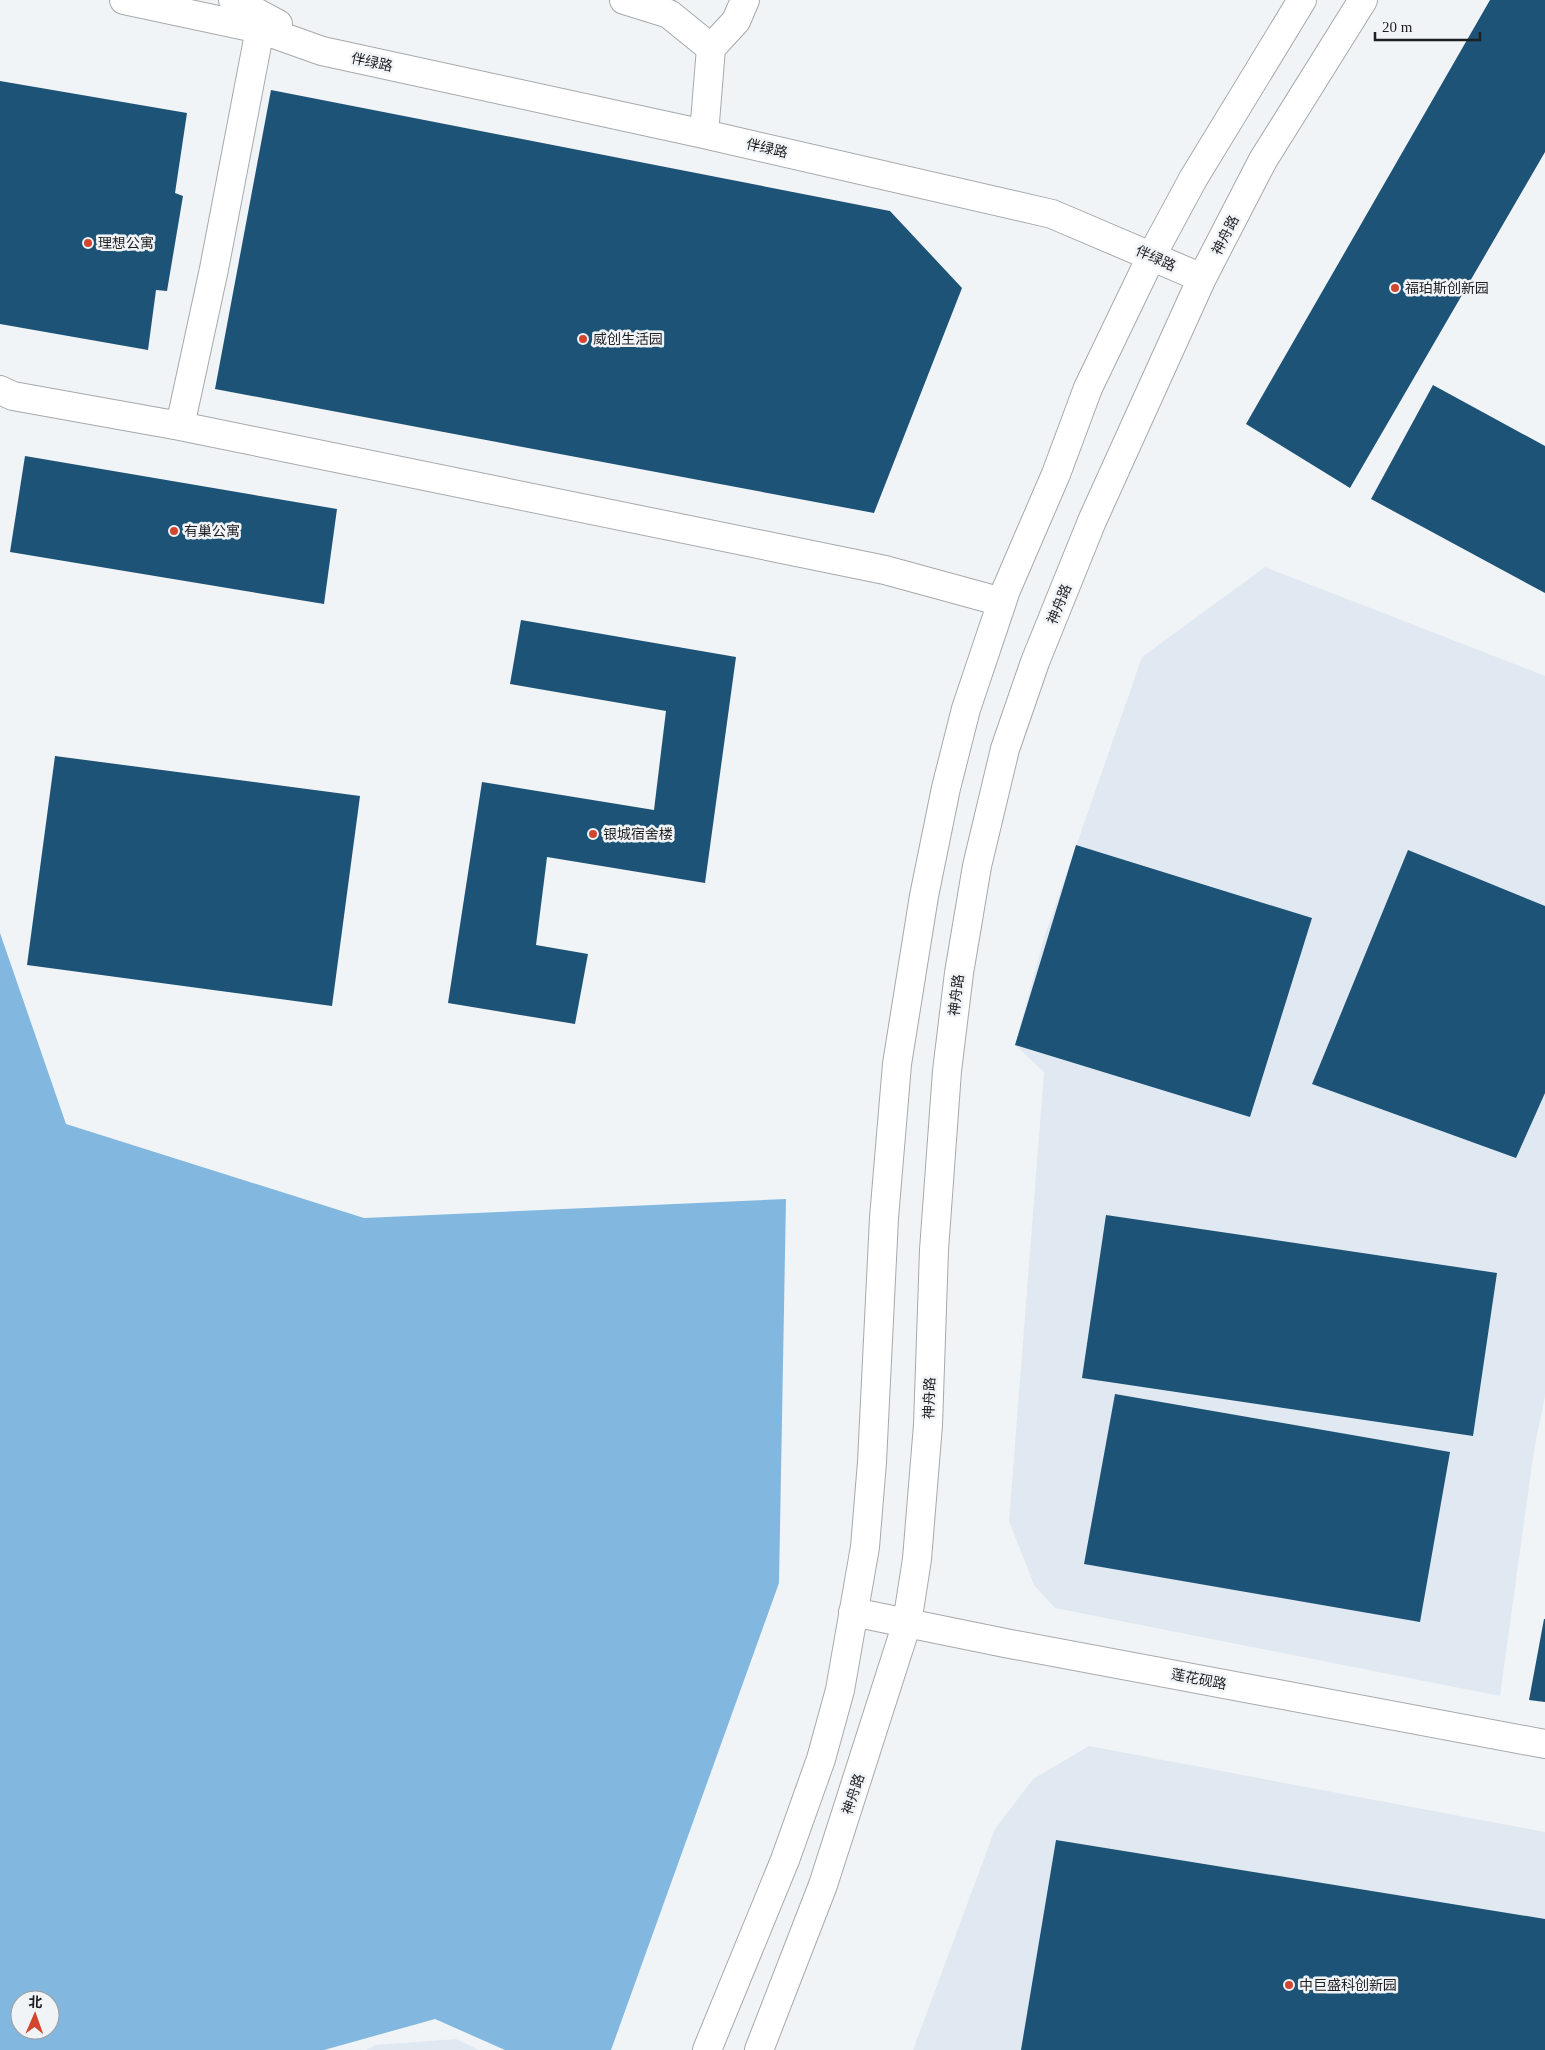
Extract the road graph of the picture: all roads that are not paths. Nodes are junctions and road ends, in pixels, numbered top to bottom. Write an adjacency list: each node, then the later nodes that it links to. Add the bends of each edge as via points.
1 (124, 0): 7 (street)
2 (233, 0): 9 (street)
3 (624, 0): 8 (street, via 670,14)
4 (745, 0): 8 (street, via 736,21)
5 (1302, 0): 11 (street)
6 (1363, 0): 12 (street, 神舟路, via 1263,160)
7 (260, 29): 9 (street); 14 (street)
8 (711, 48): 10 (street)
9 (322, 52): 10 (street, 伴绿路)
10 (704, 134): 11 (street, 伴绿路, via 1052,214)
11 (1152, 255): 12 (street, 伴绿路); 15 (street, via 1088,388)
12 (1202, 278): 17 (street, 神舟路, via 1092,521 1035,662 1005,749 977,866 958,974 946,1071 934,1250 928,1425 917,1559)
13 (0, 390): 14 (street, via 13,396)
14 (180, 426): 15 (street, via 885,570)
15 (1002, 602): 16 (street, via 966,709 946,788 924,896 897,1064 884,1218 872,1462 865,1547)
16 (853, 1612): 17 (street, 莲花砚路); 19 (street, via 840,1690 820,1759 785,1860)
17 (907, 1623): 18 (street, 莲花砚路); 20 (street, 神舟路, via 823,1885)
18 (1545, 1744)
19 (707, 2050)
20 (759, 2050)

